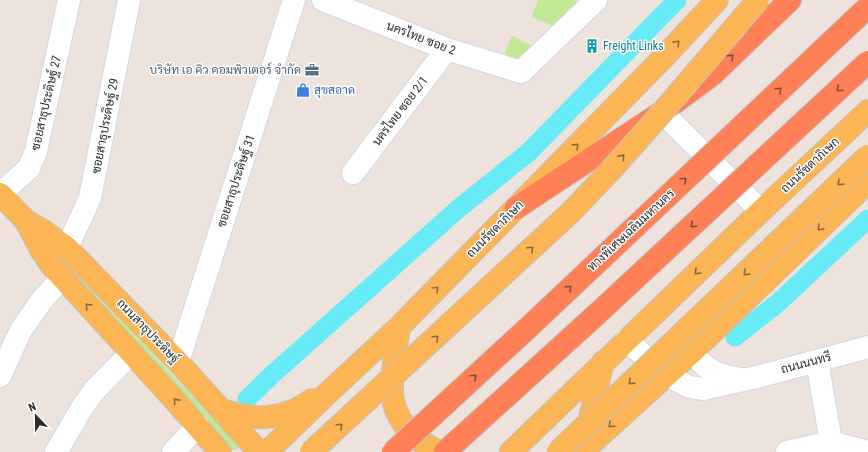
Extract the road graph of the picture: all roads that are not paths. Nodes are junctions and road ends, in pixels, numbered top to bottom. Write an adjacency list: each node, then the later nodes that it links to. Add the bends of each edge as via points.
1 (69, 0): 17 (street, ซอยสาธุประดิษฐ์ 27, via 36,151 29,168)
2 (129, 0): 21 (street, ซอยสาธุประดิษฐ์ 29, via 90,198)
3 (294, 0): 30 (street, ซอยสาธุประดิษฐ์ 31)
4 (323, 0): 10 (street, นครไทย ซอย 2)
5 (595, 0): 10 (street, นครไทย ซอย 2, via 521,72)
6 (717, 0): 18 (main road, ถนนรัชดาภิเษก, one-way to 6)
7 (758, 0): 47 (main road, one-way to 7, bridge, via 571,212 652,124)
8 (790, 0): 13 (highway, one-way to 8, via 712,74)
9 (868, 7): 36 (highway, ทางพิเศษเฉลิมมหานคร, one-way to 9, bridge)
10 (447, 49): 15 (street, นครไทย ซอย 2/1)
11 (868, 62): 23 (highway, one-way to 23, bridge)
12 (868, 111): 19 (main road, ถนนรัชดาภิเษก)
13 (662, 112): 18 (highway); 19 (street)
14 (868, 156): 54 (main road, one-way to 54, bridge)
15 (352, 173)
16 (868, 182): 27 (main road, one-way to 27)
17 (0, 194): 20 (main road, ถนนสาธุประดิษฐ์)
18 (516, 208): 24 (main road, ถนนรัชดาภิเษก, one-way to 18)
19 (761, 211): 25 (main road, ถนนรัชดาภิเษก, one-way to 25)
20 (26, 221): 21 (main road, ถนนสาธุประดิษฐ์); 22 (main road, ถนนสาธุประดิษฐ์, via 41,250)
21 (67, 248): 30 (main road, ถนนสาธุประดิษฐ์)
22 (62, 278): 28 (main road, ถนนสาธุประดิษฐ์, one-way to 22); 33 (street, via 42,300 21,330)
23 (597, 314): 51 (highway); 52 (highway)
24 (399, 327): 35 (main road, ถนนรัชดาภิเษก); 50 (main road, via 392,385 393,400 398,414 412,435)
25 (626, 340): 31 (main road, ถนนรัชดาภิเษก); 32 (street, ถนนนนทรี)
26 (868, 347): 29 (street, ถนนนนทรี)
27 (692, 352): 32 (main road); 34 (street, ถนนนนทรี, via 711,371 725,377)
28 (131, 353): 38 (main road, ถนนสาธุประดิษฐ์, one-way to 28); 42 (street, via 94,391)
29 (817, 361): 34 (street, ถนนนนทรี); 39 (street)
30 (178, 362): 37 (main road, ถนนสาธุประดิษฐ์)
31 (603, 362): 40 (main road, ถนนรัชดาภิเษก); 41 (main road)
32 (666, 375): 34 (street, ถนนนนทรี, via 690,387 703,389); 41 (main road, one-way to 41)
33 (0, 376)
34 (744, 380)
35 (331, 390): 37 (main road, via 290,412 263,418 245,417); 46 (main road, ถนนรัชดาภิเษก)
36 (446, 404): 48 (highway, bridge); 49 (highway, ทางพิเศษเฉลิมมหานคร, bridge)
37 (222, 410): 45 (main road, ถนนสาธุประดิษฐ์)
38 (203, 438): 43 (street); 44 (main road, ถนนสาธุประดิษฐ์)
39 (829, 447): 55 (street); 56 (street)
40 (514, 450): 53 (main road)
41 (582, 451)
42 (56, 452)
43 (173, 452)
44 (220, 452)
45 (259, 452)
46 (267, 452)
47 (311, 452)
48 (386, 452)
49 (393, 452)
50 (441, 452)
51 (445, 452)
52 (467, 452)
53 (495, 452)
54 (558, 452)
55 (787, 452)
56 (868, 452)

